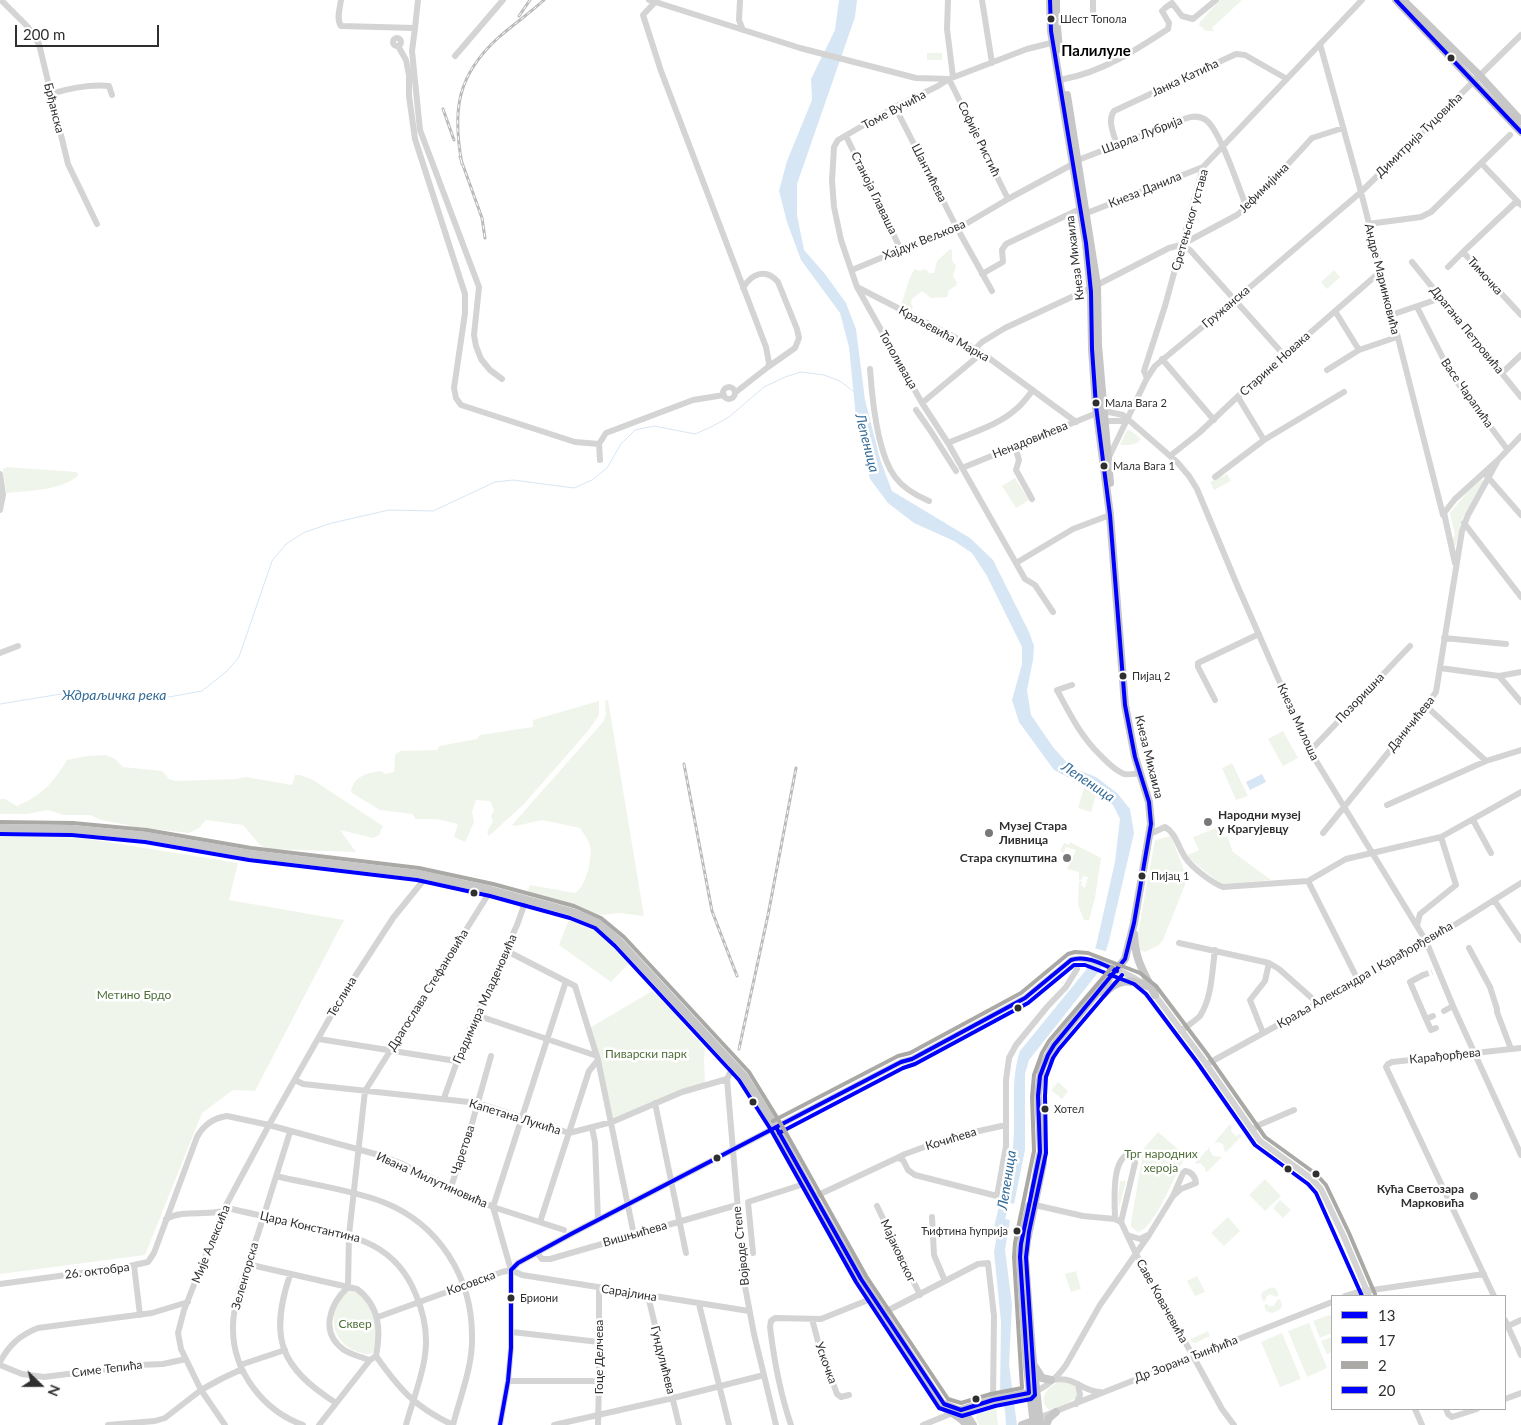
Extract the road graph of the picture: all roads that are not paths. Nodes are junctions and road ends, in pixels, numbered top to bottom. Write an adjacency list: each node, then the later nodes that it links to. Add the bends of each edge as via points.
1 (1, 0): 32 (street, Брђанска, via 28,27 38,44)
2 (340, 0): 18 (street, via 338,17 341,26)
3 (418, 0): 18 (street)
4 (503, 0): 24 (street)
5 (654, 0): 19 (street, Томе Вучића); 64 (street, via 643,15)
6 (740, 0): 19 (street, via 739,20)
7 (948, 0): 27 (street, Софије Ристић)
8 (982, 0): 25 (street)
9 (1050, 0): 21 (main road, Кнеза Михаила, via 1050,19)
10 (1056, 0): 21 (main road, Кнеза Михаила)
11 (1093, 0): 17 (street)
12 (1216, 0): 16 (street, via 1191,19 1180,14)
13 (1362, 0): 22 (street, Сретењског устава)
14 (1396, 0): 28 (main road)
15 (1404, 0): 28 (main road)
16 (1171, 2): 29 (street, via 1162,11 1170,24 1168,29 1107,66)
17 (1096, 20)
18 (415, 28): 84 (street, via 412,51 420,130 479,287 474,335 476,346 481,359)
19 (743, 30): 26 (street, Томе Вучића, via 911,77)
20 (1521, 36): 28 (street, Димитрија Туцовића)
21 (1056, 42): 25 (street, Томе Вучића); 29 (main road, Кнеза Михаила); 43 (main road, Кнеза Михаила)
22 (1320, 44): 30 (street, Сретењског устава); 36 (street, Андре Маринковића)
23 (398, 46): 98 (street, via 406,60 409,75 415,139 465,294 454,388 456,398 461,405 574,442)
24 (455, 56)
25 (992, 63): 27 (street, Томе Вучића)
26 (935, 78): 27 (street, Томе Вучића); 31 (street)
27 (951, 78): 31 (street, Томе Вучића); 47 (street, Софије Ристић)
28 (1476, 78): 35 (main road); 37 (main road); 46 (street, Димитрија Туцовића)
29 (1064, 79): 43 (main road, Кнеза Михаила)
30 (1287, 79): 41 (street, Јанка Катића, via 1245,55 1236,54 1114,111 1110,120); 42 (street, Сретењског устава)
31 (938, 86): 34 (street, Томе Вучића)
32 (50, 94): 33 (street, via 102,85 108,86); 51 (street, Брђанска, via 68,164)
33 (112, 95)
34 (895, 107): 39 (street, Томе Вучића); 53 (street, Шантићева)
35 (1521, 121)
36 (1343, 128): 46 (street, Андре Маринковића); 49 (street, Јефимијина, via 1312,138)
37 (1521, 132)
38 (1510, 135): 44 (street)
39 (846, 136): 40 (street, Томе Вучића); 55 (street, Станоја Главаша)
40 (838, 140): 59 (street, Тополиваца, via 834,147 834,207)
41 (1117, 145): 42 (street, Шарла Лубрија, via 1192,116 1208,122); 43 (street, Шарла Лубрија)
42 (1222, 146): 45 (street, Сретењског устава); 49 (street, Шарла Лубрија)
43 (1075, 162): 47 (street, Хајдук Вељкова); 50 (main road, Кнеза Михаила)
44 (1481, 163): 48 (street); 52 (street, via 1426,215)
45 (1203, 168): 50 (street, Кнеза Данила); 54 (street, Сретењског устава)
46 (1360, 192): 52 (street, Андре Маринковића); 67 (street, Гружанска)
47 (1008, 199): 53 (street, Хајдук Вељкова)
48 (1519, 203): 56 (street)
49 (1247, 208): 54 (street, Јефимијина)
50 (1084, 211): 61 (street, Кнеза Данила, via 1005,245 1001,254 1003,262); 62 (main road, Кнеза Михаила)
51 (96, 224)
52 (1368, 224): 60 (street, Андре Маринковића)
53 (957, 228): 55 (street, Хајдук Вељкова); 61 (street, Шантићева)
54 (1181, 245): 62 (street, Јефимијина); 67 (street, via 1190,250); 83 (street, Сретењског устава, via 1144,371)
55 (901, 250): 59 (street, Хајдук Вељкова)
56 (1464, 252): 58 (street, Тимочка); 71 (street, Тимочка)
57 (1412, 262): 66 (street, Драгана Петровића)
58 (1448, 267)
59 (852, 270): 63 (street, Тополиваца)
60 (1380, 272): 69 (street, Старине Новака); 70 (street, Андре Маринковића)
61 (982, 274): 65 (street, Шантићева)
62 (1094, 286): 73 (street, Јефимијина, via 1005,328); 91 (main road, Кнеза Михаила, via 1093,356)
63 (857, 287): 73 (street, Краљевића Марка); 89 (street, Тополиваца)
64 (743, 288): 79 (street, via 766,348); 79 (street, via 752,277 761,274 773,276 797,329 795,348)
65 (992, 291)
66 (1441, 298): 68 (street); 82 (street, Драгана Петровића)
67 (1235, 300): 76 (street); 78 (street, Гружанска)
68 (1417, 307): 70 (street); 100 (street, Васе Чарапића, via 1447,367)
69 (1335, 311): 74 (street); 76 (street, Старине Новака)
70 (1391, 315): 72 (street, Андре Маринковића)
71 (1521, 315)
72 (1397, 337): 74 (street); 109 (street, Андре Маринковића)
73 (975, 349): 75 (street, Краљевића Марка)
74 (1359, 350): 81 (street)
75 (982, 353): 85 (street, Краљевића Марка); 89 (street)
76 (1284, 355): 87 (street, Старине Новака)
77 (1521, 355): 82 (street)
78 (1162, 359): 83 (street, Гружанска); 93 (street)
79 (768, 367): 98 (street, via 736,392 728,387 724,389 724,396 693,400 606,433)
80 (870, 369): 112 (street, via 878,425 890,468 904,486)
81 (1327, 370)
82 (1502, 373): 88 (street, Драгана Петровића)
83 (1147, 378): 92 (street, Гружанска)
84 (502, 379)
85 (1033, 390): 94 (street, Краљевића Марка); 97 (street, via 1010,414)
86 (1344, 392): 96 (street)
87 (1238, 397): 93 (street, Старине Новака); 96 (street)
88 (1521, 397)
89 (922, 403): 97 (street, Тополиваца)
90 (916, 410): 104 (street, Тополиваца)
91 (1101, 417): 92 (street, via 1120,421); 94 (street, Ненадовићева); 102 (main road, Кнеза Михаила); 114 (main road, Кнеза Михаила)
92 (1127, 419): 101 (street, Кнеза Милоша); 102 (street, Гружанска)
93 (1214, 420): 101 (street, Старине Новака)
94 (1076, 422): 99 (street, Ненадовићева)
95 (1521, 436): 100 (street, Даничићева)
96 (1264, 440): 107 (street)
97 (948, 443): 104 (street, Тополиваца)
98 (599, 444): 103 (street)
99 (1015, 447): 104 (street, Ненадовићева); 110 (street, via 1019,460 1016,470)
100 (1507, 449): 106 (street, Даничићева)
101 (1170, 456): 124 (street, Кнеза Милоша, via 1197,489)
102 (1108, 459): 114 (main road, Кнеза Михаила)
103 (600, 460)
104 (959, 469): 120 (street, Тополиваца)
105 (0, 474): 108 (street)
106 (1486, 475): 111 (street, Даничићева); 116 (street); 117 (street, Даничићева)
107 (1215, 477)
108 (1, 495): 113 (street)
109 (1438, 496): 111 (street, via 1448,501); 115 (street, Андре Маринковића)
110 (1032, 499)
111 (1455, 499): 115 (street, Даничићева)
112 (930, 501)
113 (0, 510)
114 (1110, 514): 120 (street, via 1073,529); 140 (main road, Кнеза Михаила, via 1123,691)
115 (1443, 515): 119 (street, Даничићева)
116 (1521, 516)
117 (1464, 523): 118 (street, Даничићева); 122 (street)
118 (1459, 543): 119 (street, via 1455,549); 121 (street, Даничићева)
119 (1450, 547): 121 (street, Даничићева)
120 (1016, 563): 123 (street, Тополиваца)
121 (1455, 564): 125 (street, Даничићева)
122 (1521, 597)
123 (1053, 612)
124 (1259, 634): 134 (street, via 1198,664); 138 (street, Кнеза Милоша)
125 (1444, 638): 126 (street); 130 (street, Даничићева)
126 (1506, 644)
127 (18, 646): 129 (street)
128 (1410, 646): 138 (street, Позоришна)
129 (0, 653)
130 (1440, 668): 132 (street); 136 (street, Даничићева, via 1436,692)
131 (1521, 672): 132 (street)
132 (1499, 676): 135 (street)
133 (1072, 685): 140 (street, via 1056,690 1089,744 1110,765 1124,773)
134 (1215, 700)
135 (1521, 702)
136 (1426, 706): 139 (street); 142 (street, Даничићева)
137 (1521, 750): 139 (street)
138 (1310, 751): 142 (street, Кнеза Милоша)
139 (1486, 761): 143 (street)
140 (1140, 773): 147 (main road, Кнеза Михаила, via 1150,802)
141 (1521, 792): 144 (street)
142 (1343, 806): 146 (street, Даничићева); 149 (street, Кнеза Милоша)
143 (1387, 806)
144 (1473, 820): 148 (street); 150 (street)
145 (0, 828): 151 (main road, via 72,829 146,836 250,854)
146 (1323, 833)
147 (1150, 834): 152 (street, via 1165,827 1172,832 1187,860 1222,887); 157 (main road, Кнеза Михаила)
148 (1441, 837): 149 (street); 158 (street, via 1456,885 1420,914)
149 (1373, 853): 152 (street, via 1346,859); 158 (street, Кнеза Милоша)
150 (1491, 853)
151 (427, 876): 154 (main road); 183 (street, Теслина, via 358,972)
152 (1308, 881): 169 (street)
153 (1521, 883): 156 (street, Краља Александра I Карађорђевића)
154 (491, 890): 155 (main road); 187 (street, Драгослава Стефановића)
155 (526, 900): 163 (street, Градимира Младеновића); 193 (main road, via 572,912 604,927)
156 (1494, 900): 159 (street); 160 (street, Краља Александра I Карађорђевића)
157 (1134, 923): 167 (main road, Кнеза Михаила, via 1127,953); 172 (main road, via 1138,960)
158 (1417, 926): 160 (street, Кнеза Милоша)
159 (1521, 940)
160 (1426, 941): 169 (street, Краља Александра I Карађорђевића); 174 (street, Кнеза Милоша, via 1435,970)
161 (1179, 943): 164 (street)
162 (1469, 948): 186 (street, via 1490,987)
163 (505, 950): 170 (street); 177 (street, Градимира Младеновића)
164 (1215, 950): 165 (street); 181 (street, via 1203,1010)
165 (1268, 963): 173 (street); 182 (street, via 1265,980 1250,1000)
166 (1078, 969): 204 (street, via 1010,1055 1006,1080)
167 (1117, 970): 171 (street); 175 (main road, Кнеза Михаила); 205 (street, Косовска, via 1086,959 1071,960 1029,995 992,1016)
168 (1423, 975): 179 (street, via 1410,982)
169 (1358, 980): 173 (street, Краља Александра I Карађорђевића)
170 (566, 981): 184 (street); 190 (street, via 575,986)
171 (1147, 986): 172 (street); 175 (main road, via 1128,981 1115,984)
172 (1155, 995): 181 (street)
173 (1317, 1004): 182 (street, Краља Александра I Карађорђевића)
174 (1453, 1006): 176 (street); 188 (street, Кнеза Милоша)
175 (1085, 1009): 212 (main road, via 1054,1046 1042,1067 1038,1093)
176 (1444, 1011)
177 (476, 1016): 184 (street); 191 (street, Градимира Младеновића)
178 (1433, 1016): 179 (street)
179 (1426, 1019): 180 (street, via 1431,1030)
180 (1436, 1028)
181 (1181, 1031): 192 (street)
182 (1263, 1033): 192 (street, Краља Александра I Карађорђевића)
183 (319, 1039): 187 (street); 195 (street, Теслина)
184 (548, 1040): 190 (street); 201 (street)
185 (1521, 1048): 186 (street, Карађорђева)
186 (1511, 1049): 188 (street, Карађорђева)
187 (389, 1051): 191 (street); 196 (street, Драгослава Стефановића)
188 (1475, 1052): 213 (street, Кнеза Милоша); 249 (street, Карађорђева, via 1392,1062 1386,1066)
189 (491, 1056): 198 (street, Чаретова)
190 (598, 1058): 202 (street); 209 (street, via 589,1071)
191 (456, 1061): 197 (street, Градимира Младеновића)
192 (1206, 1064): 207 (street)
193 (734, 1065): 194 (street); 205 (main road)
194 (727, 1078): 199 (street, Капетана Лукића); 211 (street, Војводе Степе)
195 (295, 1080): 196 (street, Капетана Лукића, via 303,1084); 203 (street, Теслина)
196 (365, 1091): 197 (street, Капетана Лукића); 210 (street)
197 (444, 1098): 198 (street, Капетана Лукића)
198 (478, 1103): 201 (street, Капетана Лукића); 218 (street, Чаретова)
199 (655, 1103): 202 (street, Капетана Лукића); 216 (street)
200 (1294, 1110): 207 (street)
201 (523, 1118): 209 (street, Капетана Лукића); 227 (street)
202 (612, 1122): 206 (street, Капетана Лукића); 223 (street)
203 (269, 1126): 208 (street, Ивана Милутиновића); 222 (street, Мије Алексића); 232 (street, 26. октобра, via 227,1116 208,1124 195,1142)
204 (1006, 1126): 214 (street, Кочићева, via 952,1137); 214 (street, via 1005,1155 997,1196 915,1175 903,1160)
205 (776, 1127): 211 (street, Косовска); 217 (main road)
206 (592, 1128): 209 (street, Капетана Лукића); 233 (street)
207 (1252, 1130): 256 (street, via 1264,1145 1312,1179 1320,1189)
208 (290, 1132): 210 (street, Ивана Милутиновића); 215 (street, Зеленгорска)
209 (569, 1133): 236 (street)
210 (358, 1149): 218 (street, Ивана Милутиновића, via 393,1160); 219 (street)
211 (732, 1150): 216 (street, Косовска); 224 (street, Војводе Степе)
212 (1041, 1151): 225 (main road, via 1043,1163); 291 (main road, via 1020,1251)
213 (1521, 1155)
214 (897, 1158): 221 (street)
215 (276, 1176): 219 (street); 230 (street, Зеленгорска)
216 (672, 1182): 223 (street, Косовска); 234 (street)
217 (807, 1183): 221 (main road); 244 (street, via 748,1202)
218 (452, 1186): 227 (street, Ивана Милутиновића)
219 (353, 1193): 238 (street); 253 (street, via 385,1202 418,1221 450,1255)
220 (1173, 1196): 240 (street)
221 (814, 1197): 261 (main road)
222 (229, 1200): 228 (street, Мије Алексића); 229 (street)
223 (628, 1204): 233 (street, Косовска); 239 (street)
224 (736, 1205): 234 (street, Вишњићева); 266 (street, Војводе Степе)
225 (1035, 1205): 235 (street); 281 (main road, via 1025,1259)
226 (877, 1206): 257 (street, Мајаковског)
227 (494, 1207): 236 (street, Ивана Милутиновића); 248 (street)
228 (224, 1209): 229 (street, Цара Константина); 232 (street); 263 (street, Мије Алексића)
229 (232, 1209): 230 (street, Цара Константина)
230 (263, 1216): 238 (street, Цара Константина); 246 (street, Зеленгорска)
231 (932, 1217): 251 (street, via 934,1255)
232 (166, 1219): 247 (street, 26. октобра, via 150,1259)
233 (598, 1220): 242 (street, Косовска)
234 (680, 1221): 239 (street, Вишњићева); 243 (street)
235 (1118, 1221): 235 (street, via 1114,1193 1117,1171 1123,1158 1132,1153 1135,1163); 241 (street)
236 (540, 1222): 237 (street, Ивана Милутиновића)
237 (564, 1230)
238 (349, 1235): 254 (street); 262 (street, Цара Константина, via 373,1245 396,1262)
239 (634, 1235): 242 (street, Вишњићева, via 545,1260)
240 (1149, 1235): 241 (street, via 1140,1239); 245 (street)
241 (1127, 1236): 245 (street)
242 (537, 1253): 248 (street, Косовска)
243 (686, 1253)
244 (753, 1253)
245 (1136, 1254): 277 (street, Саве Ковачевића); 284 (street, via 1100,1305 1060,1373)
246 (247, 1264): 250 (street); 282 (street, Зеленгорска, via 233,1320 234,1344)
247 (134, 1266): 252 (street, 26. октобра); 268 (street)
248 (511, 1270): 253 (street, Косовска); 255 (street, Сарајлина, via 522,1275); 273 (street)
249 (1484, 1274): 256 (street); 259 (street)
250 (290, 1275): 254 (street); 275 (street, via 280,1316)
251 (945, 1281): 257 (street); 297 (street, via 978,1264 989,1264 994,1316)
252 (0, 1284)
253 (464, 1286): 262 (street, Косовска); 316 (street, via 472,1337)
254 (348, 1287): 269 (street, via 363,1294); 278 (street, via 332,1308 332,1333 344,1350)
255 (598, 1288): 260 (street, Сарајлина); 274 (street, Гоце Делчева)
256 (1368, 1293): 258 (street)
257 (920, 1295): 267 (street)
258 (1353, 1295)
259 (1494, 1295)
260 (648, 1296): 265 (street, Сарајлина); 294 (street, Гундулићева)
261 (873, 1298): 267 (main road); 270 (street, via 825,1318)
262 (419, 1301): 269 (street, Косовска); 296 (street, Цара Константина, via 426,1345)
263 (188, 1302): 268 (street); 279 (street, Мије Алексића, via 178,1333)
264 (1331, 1302): 277 (street, Др Зорана Ђинђића)
265 (698, 1304): 266 (street, Сарајлина); 288 (street)
266 (749, 1311): 283 (street, Војводе Степе)
267 (883, 1313): 299 (main road)
268 (140, 1315): 280 (street, via 38,1328 12,1344)
269 (378, 1317): 278 (street, via 380,1338)
270 (812, 1319): 293 (street, Ускочка, via 837,1394 841,1397); 323 (street, via 774,1318 770,1321 774,1363)
271 (1521, 1320): 272 (street)
272 (1506, 1323): 276 (street)
273 (512, 1332): 274 (street); 285 (street)
274 (600, 1342): 286 (street, Гоце Делчева)
275 (285, 1350): 282 (street); 298 (street, via 294,1369 305,1381)
276 (1521, 1355)
277 (1192, 1356): 290 (street, Др Зорана Ђинђића); 329 (street, Саве Ковачевића)
278 (373, 1358): 296 (street); 298 (street)
279 (186, 1359): 280 (street, Симе Тепића, via 44,1377 22,1374); 289 (street, Мије Алексића)
280 (0, 1363)
281 (1034, 1365): 284 (main road, via 1042,1378); 291 (main road)
282 (241, 1367): 289 (street); 313 (street, Зеленгорска, via 258,1395 290,1420)
283 (764, 1375): 288 (street); 322 (street, Војводе Степе)
284 (1051, 1380): 287 (street, via 1068,1379); 291 (street)
285 (508, 1381): 286 (street); 317 (street)
286 (600, 1381): 309 (street, Гоце Делчева)
287 (1077, 1383): 290 (street, via 1089,1390); 300 (street, via 1080,1395)
288 (719, 1387): 294 (street); 321 (street)
289 (201, 1390): 311 (street, via 160,1420); 312 (street, Мије Алексића)
290 (1103, 1392): 300 (street, Др Зорана Ђинђића)
291 (1029, 1393): 297 (main road); 310 (main road)
292 (1521, 1393): 295 (street)
293 (849, 1395)
294 (673, 1398): 309 (street); 320 (street, Гундулићева)
295 (1506, 1399)
296 (413, 1400): 315 (street, Цара Константина); 316 (street)
297 (994, 1400): 301 (main road)
298 (336, 1403): 314 (street)
299 (944, 1404): 302 (main road); 307 (main road)
300 (1076, 1404): 306 (street, Др Зорана Ђинђића)
301 (975, 1406): 302 (main road); 308 (main road)
302 (960, 1410): 307 (street); 308 (main road)
303 (1415, 1410): 330 (street)
304 (1446, 1410): 305 (street, via 1452,1417)
305 (1474, 1410)
306 (1056, 1412): 310 (street, Др Зорана Ђинђића); 328 (main road)
307 (951, 1413): 324 (street); 325 (main road)
308 (968, 1415): 325 (main road); 326 (main road)
309 (599, 1416): 318 (street); 319 (street, Гоце Делчева)
310 (1036, 1422): 327 (main road)
311 (108, 1425)
312 (225, 1425)
313 (303, 1425)
314 (319, 1425)
315 (406, 1425)
316 (453, 1425)
317 (500, 1425)
318 (554, 1425)
319 (598, 1425)
320 (679, 1425)
321 (728, 1425)
322 (776, 1425)
323 (791, 1425)
324 (923, 1425)
325 (967, 1425)
326 (974, 1425)
327 (1022, 1425)
328 (1046, 1425)
329 (1234, 1425)
330 (1422, 1425)

